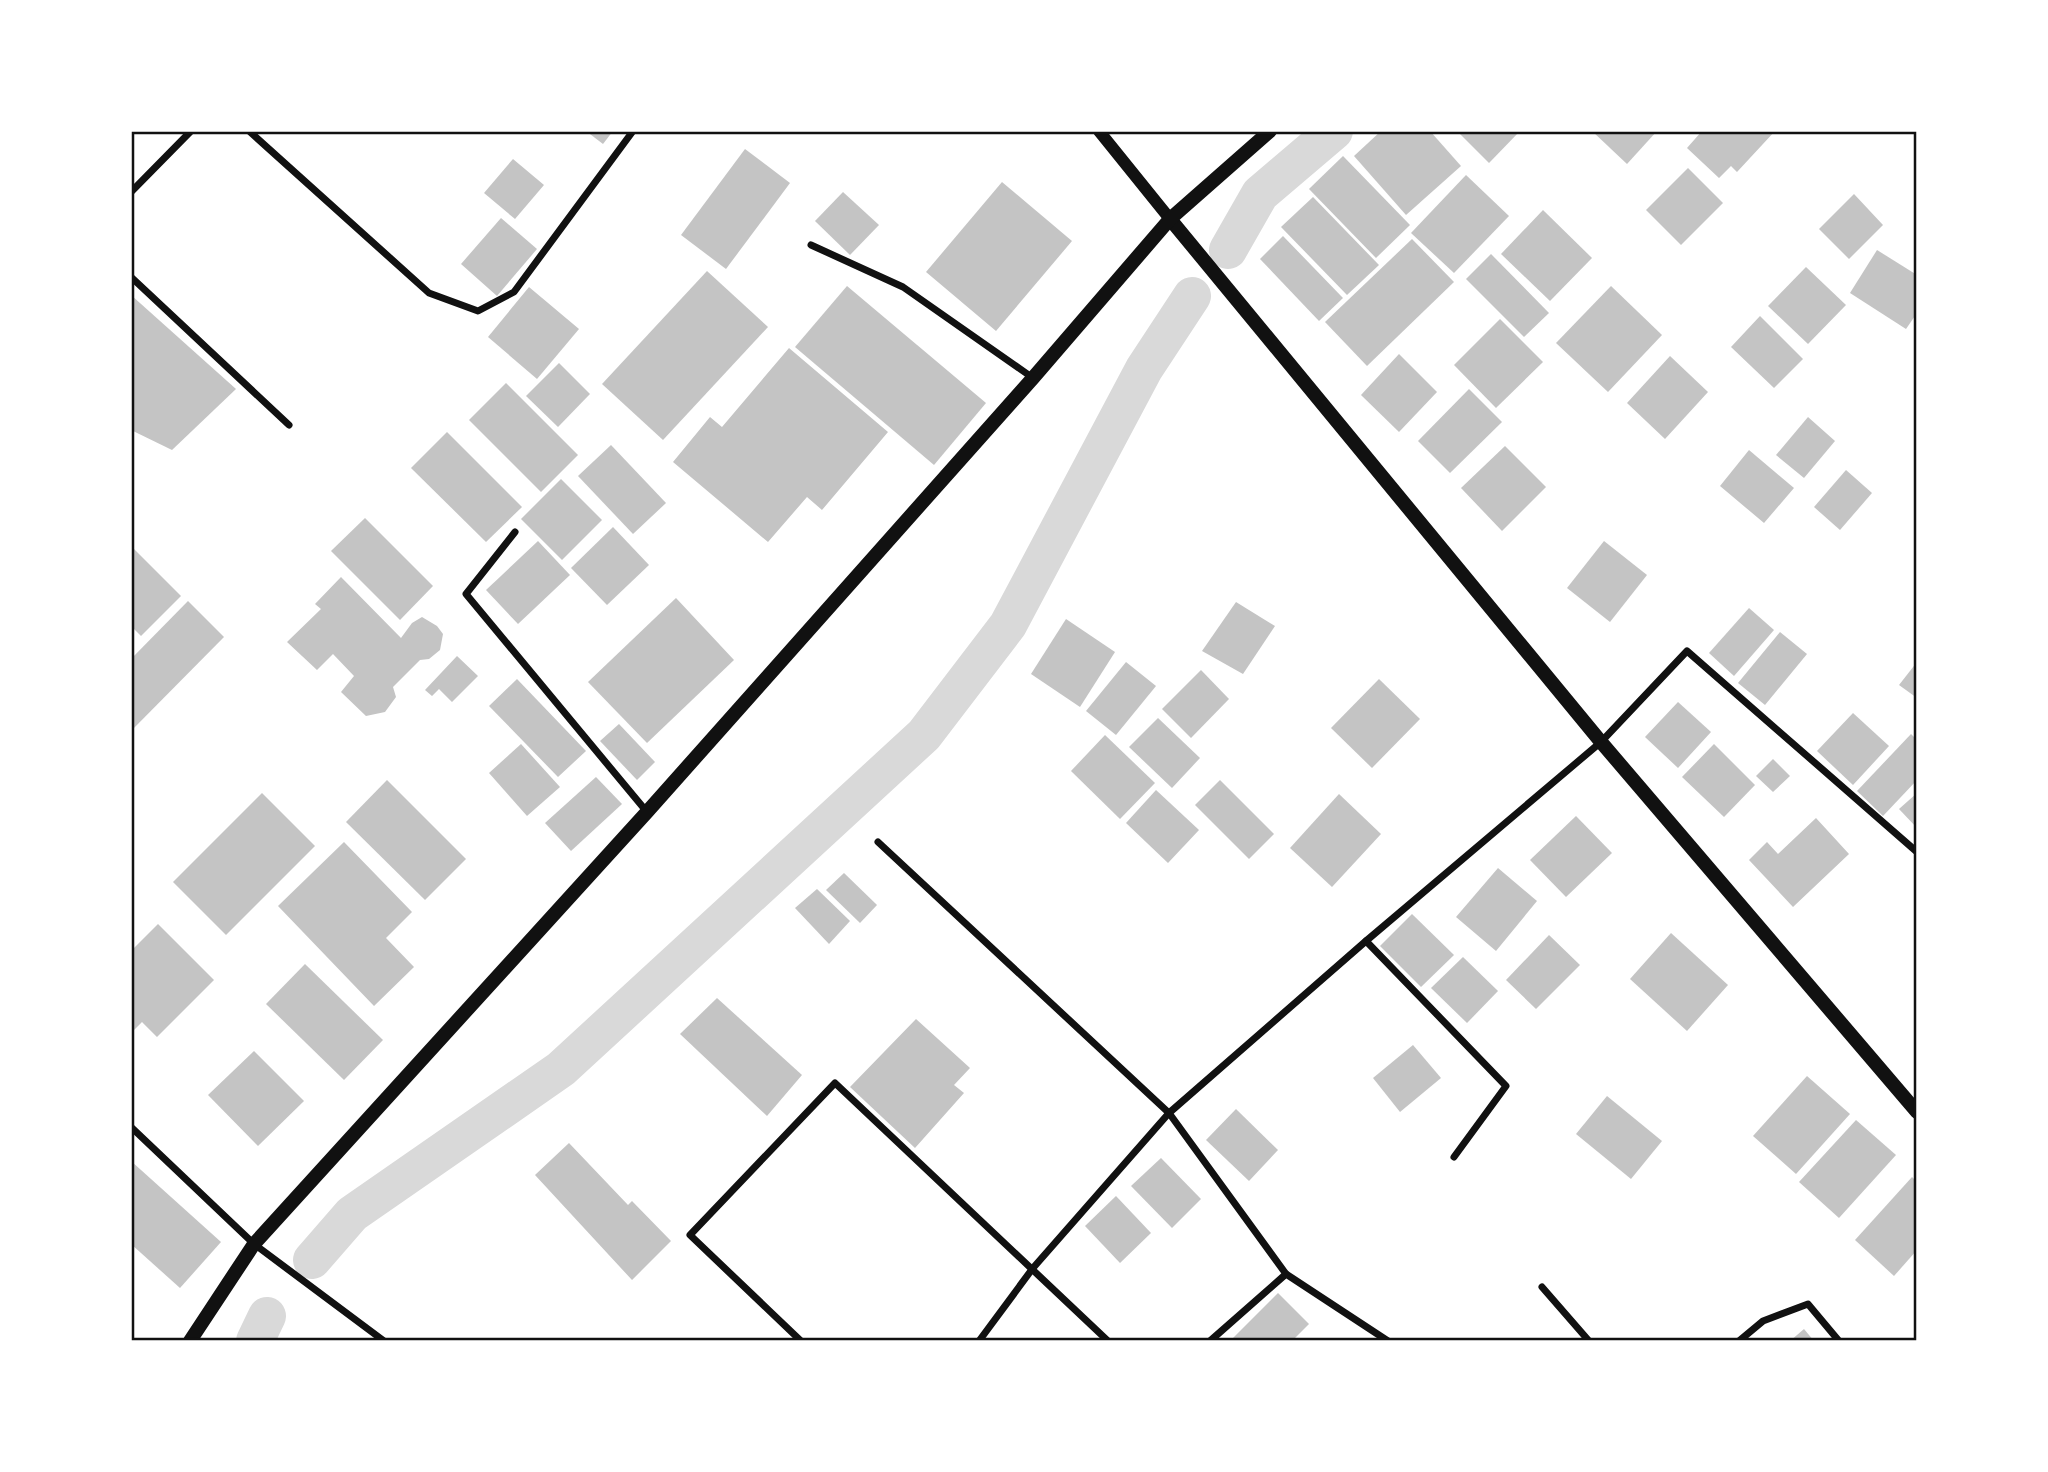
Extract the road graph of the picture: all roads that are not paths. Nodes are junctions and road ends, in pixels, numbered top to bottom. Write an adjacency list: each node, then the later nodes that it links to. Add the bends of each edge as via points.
1 (191, 131): 6 (street)
2 (249, 131): 3 (street, via 429,293 478,311 514,292)
3 (633, 131)
4 (1099, 131): 7 (street)
5 (1270, 131): 7 (main road)
6 (131, 192)
7 (1170, 219): 10 (main road); 13 (main road)
8 (811, 245): 10 (street, via 903,287)
9 (131, 277): 11 (street)
10 (1033, 378): 14 (main road)
11 (289, 425)
12 (514, 532): 14 (street, via 466,594)
13 (1601, 742): 16 (street, via 1687,651); 17 (street); 18 (main road)
14 (647, 812): 22 (main road)
15 (878, 842): 19 (street)
16 (1917, 852)
17 (1366, 941): 19 (street); 21 (street, via 1506,1086)
18 (1917, 1112)
19 (1169, 1113): 23 (street); 24 (street)
20 (131, 1127): 22 (street)
21 (1454, 1157)
22 (254, 1244): 26 (main road); 27 (street)
23 (1033, 1268): 28 (street, via 835,1083 690,1236); 29 (street); 30 (street)
24 (1286, 1274): 31 (street); 32 (street)
25 (1542, 1287): 33 (street)
26 (190, 1341)
27 (384, 1341)
28 (801, 1341)
29 (979, 1341)
30 (1108, 1341)
31 (1210, 1341)
32 (1388, 1341)
33 (1589, 1341)
34 (1739, 1341): 35 (street, via 1763,1321 1808,1304)
35 (1839, 1341)

